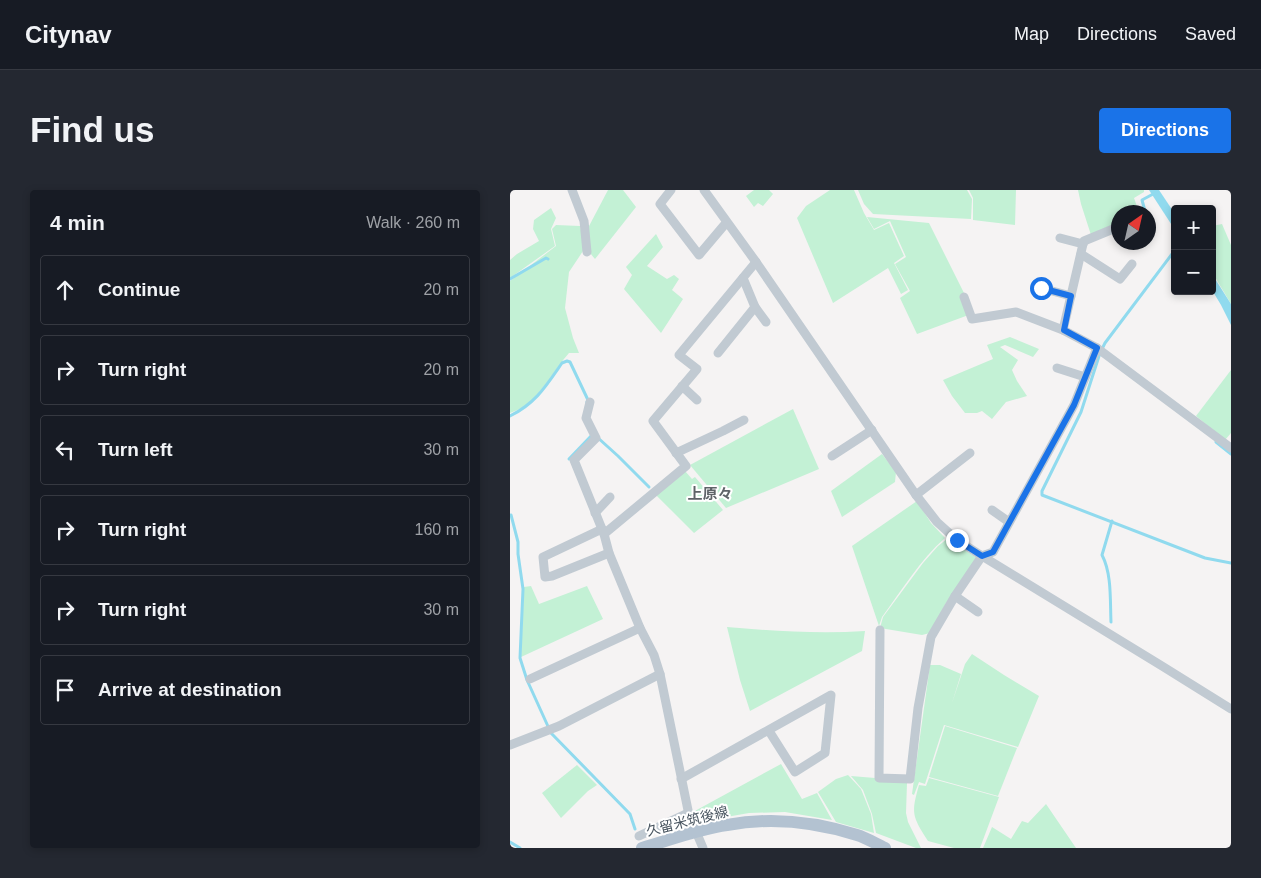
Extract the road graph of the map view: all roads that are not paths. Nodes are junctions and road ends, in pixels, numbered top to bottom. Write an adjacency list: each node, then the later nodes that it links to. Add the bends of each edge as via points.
1 (572, 190): 8 (street, via 584,222)
2 (671, 190): 4 (street, via 660,204 698,255)
3 (704, 190): 4 (street)
4 (726, 223): 10 (street)
5 (1111, 230): 7 (street)
6 (1060, 238): 7 (street)
7 (1083, 244): 9 (street)
8 (588, 252)
9 (1081, 254): 11 (street, via 1120,279); 14 (street)
10 (756, 262): 12 (street); 27 (street)
11 (1132, 264)
12 (743, 278): 16 (street); 23 (street, via 679,355 697,369)
13 (1041, 288): 14 (street)
14 (1071, 296): 18 (street)
15 (964, 297): 18 (street, via 972,319 1016,312)
16 (755, 307): 17 (street); 20 (street)
17 (766, 322)
18 (1064, 330): 19 (street)
19 (1097, 348): 22 (street); 28 (street)
20 (718, 353)
21 (1058, 368): 22 (street)
22 (1085, 377): 36 (street, via 1074,405)
23 (682, 386): 24 (street); 29 (street, via 653,420)
24 (697, 400)
25 (590, 402): 35 (street, via 586,418 596,438 574,460)
26 (744, 420): 29 (street)
27 (872, 430): 31 (street); 32 (street)
28 (1231, 448)
29 (676, 453): 37 (street, via 686,466)
30 (970, 453): 32 (street)
31 (832, 456)
32 (916, 495): 39 (street, via 937,522)
33 (610, 497): 35 (street)
34 (992, 510): 36 (street)
35 (595, 512): 37 (street)
36 (1009, 522): 39 (street, via 993,552)
37 (603, 532): 38 (street); 38 (street, via 543,557 545,577)
38 (609, 553): 42 (street)
39 (982, 556): 40 (street); 46 (street)
40 (954, 596): 41 (street); 43 (street, via 931,637 910,779 880,778)
41 (978, 612)
42 (640, 628): 44 (street); 45 (street)
43 (880, 630)
44 (660, 674): 48 (street, via 559,726); 49 (street)
45 (530, 679)
46 (1231, 709)
47 (769, 730): 47 (street, via 824,700 831,695 825,753 795,772); 49 (street)
48 (510, 745)
49 (681, 778): 50 (street)
50 (688, 813): 51 (street); 52 (street)
51 (696, 832): 52 (main road, 久留米筑後線); 53 (street); 54 (main road, 久留米筑後線, via 728,824 799,823 858,836)
52 (640, 842)
53 (703, 848)
54 (885, 848)

